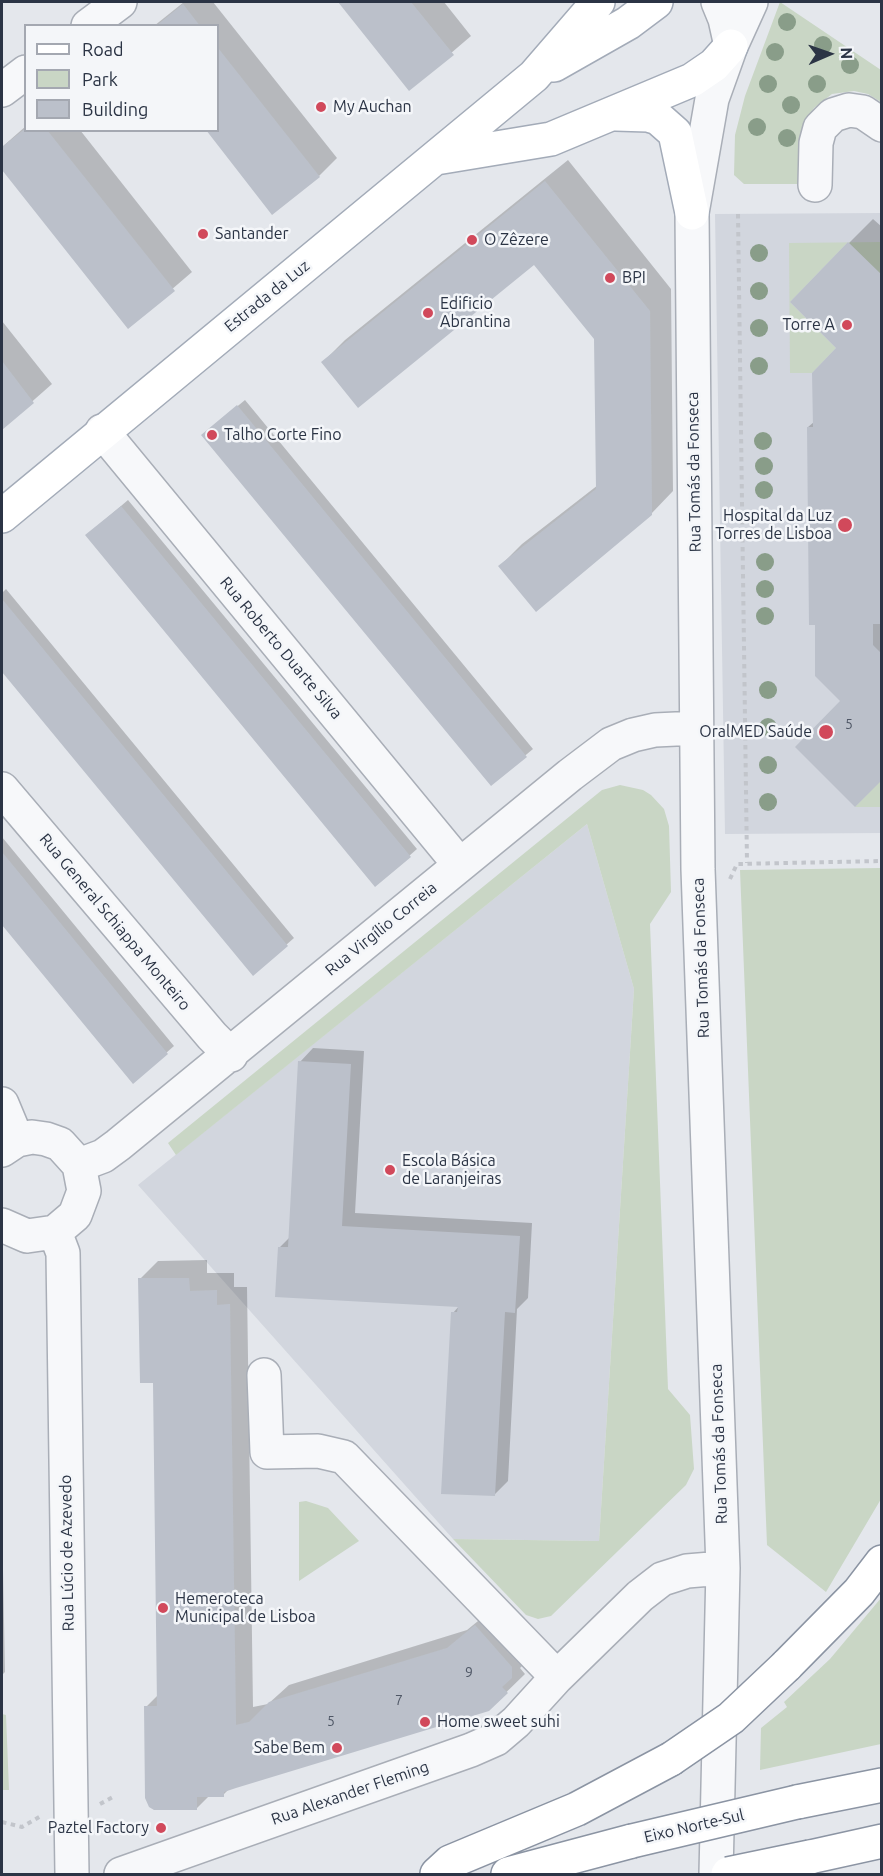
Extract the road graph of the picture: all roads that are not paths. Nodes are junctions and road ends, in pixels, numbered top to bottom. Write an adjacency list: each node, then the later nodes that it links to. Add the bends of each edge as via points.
1 (120, 2): 6 (street)
2 (598, 2): 9 (main road, Estrada da Luz)
3 (656, 2): 9 (main road, Estrada da Luz, via 628,23)
4 (718, 2): 7 (street)
5 (751, 2): 7 (street, Rua Tomás da Fonseca)
6 (91, 24)
7 (731, 46): 11 (main road, via 714,65 692,80); 15 (street, Rua Tomás da Fonseca, via 709,114)
8 (24, 74): 10 (street)
9 (534, 76): 13 (main road, Estrada da Luz)
10 (2, 90)
11 (611, 114): 13 (main road, via 551,140); 15 (main road, via 648,115 667,123 679,144)
12 (882, 125): 14 (street, via 863,112 849,110 833,115 820,128 816,143)
13 (436, 158): 16 (main road, Estrada da Luz)
14 (815, 185)
15 (692, 213): 18 (street, Rua Tomás da Fonseca)
16 (102, 431): 17 (main road, Estrada da Luz); 20 (street, Rua Roberto Duarte Silva)
17 (2, 516)
18 (697, 728): 20 (street, Rua Virgílio Correia, via 655,730 610,744); 29 (street, Rua Tomás da Fonseca)
19 (2, 789): 21 (street, Rua General Schiappa Monteiro)
20 (460, 865): 21 (street, Rua Virgílio Correia)
21 (231, 1055): 24 (street, Rua Virgílio Correia, via 118,1145)
22 (2, 1104): 23 (street)
23 (9, 1145): 24 (street, via 32,1137 53,1141)
24 (80, 1165): 26 (street, via 81,1204 67,1225)
25 (2, 1225): 26 (street, via 27,1236)
26 (55, 1232): 33 (street, Rua Lúcio de Azevedo, via 63,1253)
27 (264, 1375): 30 (street, via 267,1452 318,1451 344,1457)
28 (882, 1562): 35 (main road, bridge, via 860,1592 731,1718 671,1759 577,1809 450,1862)
29 (723, 1568): 30 (street, Rua Alexander Fleming, via 687,1571 662,1579); 37 (street, Rua Tomás da Fonseca)
30 (557, 1677): 34 (street, Rua Alexander Fleming, via 496,1739)
31 (882, 1785): 36 (main road, Eixo Norte-Sul, bridge, via 632,1840)
32 (882, 1841): 38 (main road, bridge)
33 (72, 1875)
34 (121, 1875)
35 (436, 1875)
36 (508, 1875)
37 (716, 1875)
38 (728, 1875)

